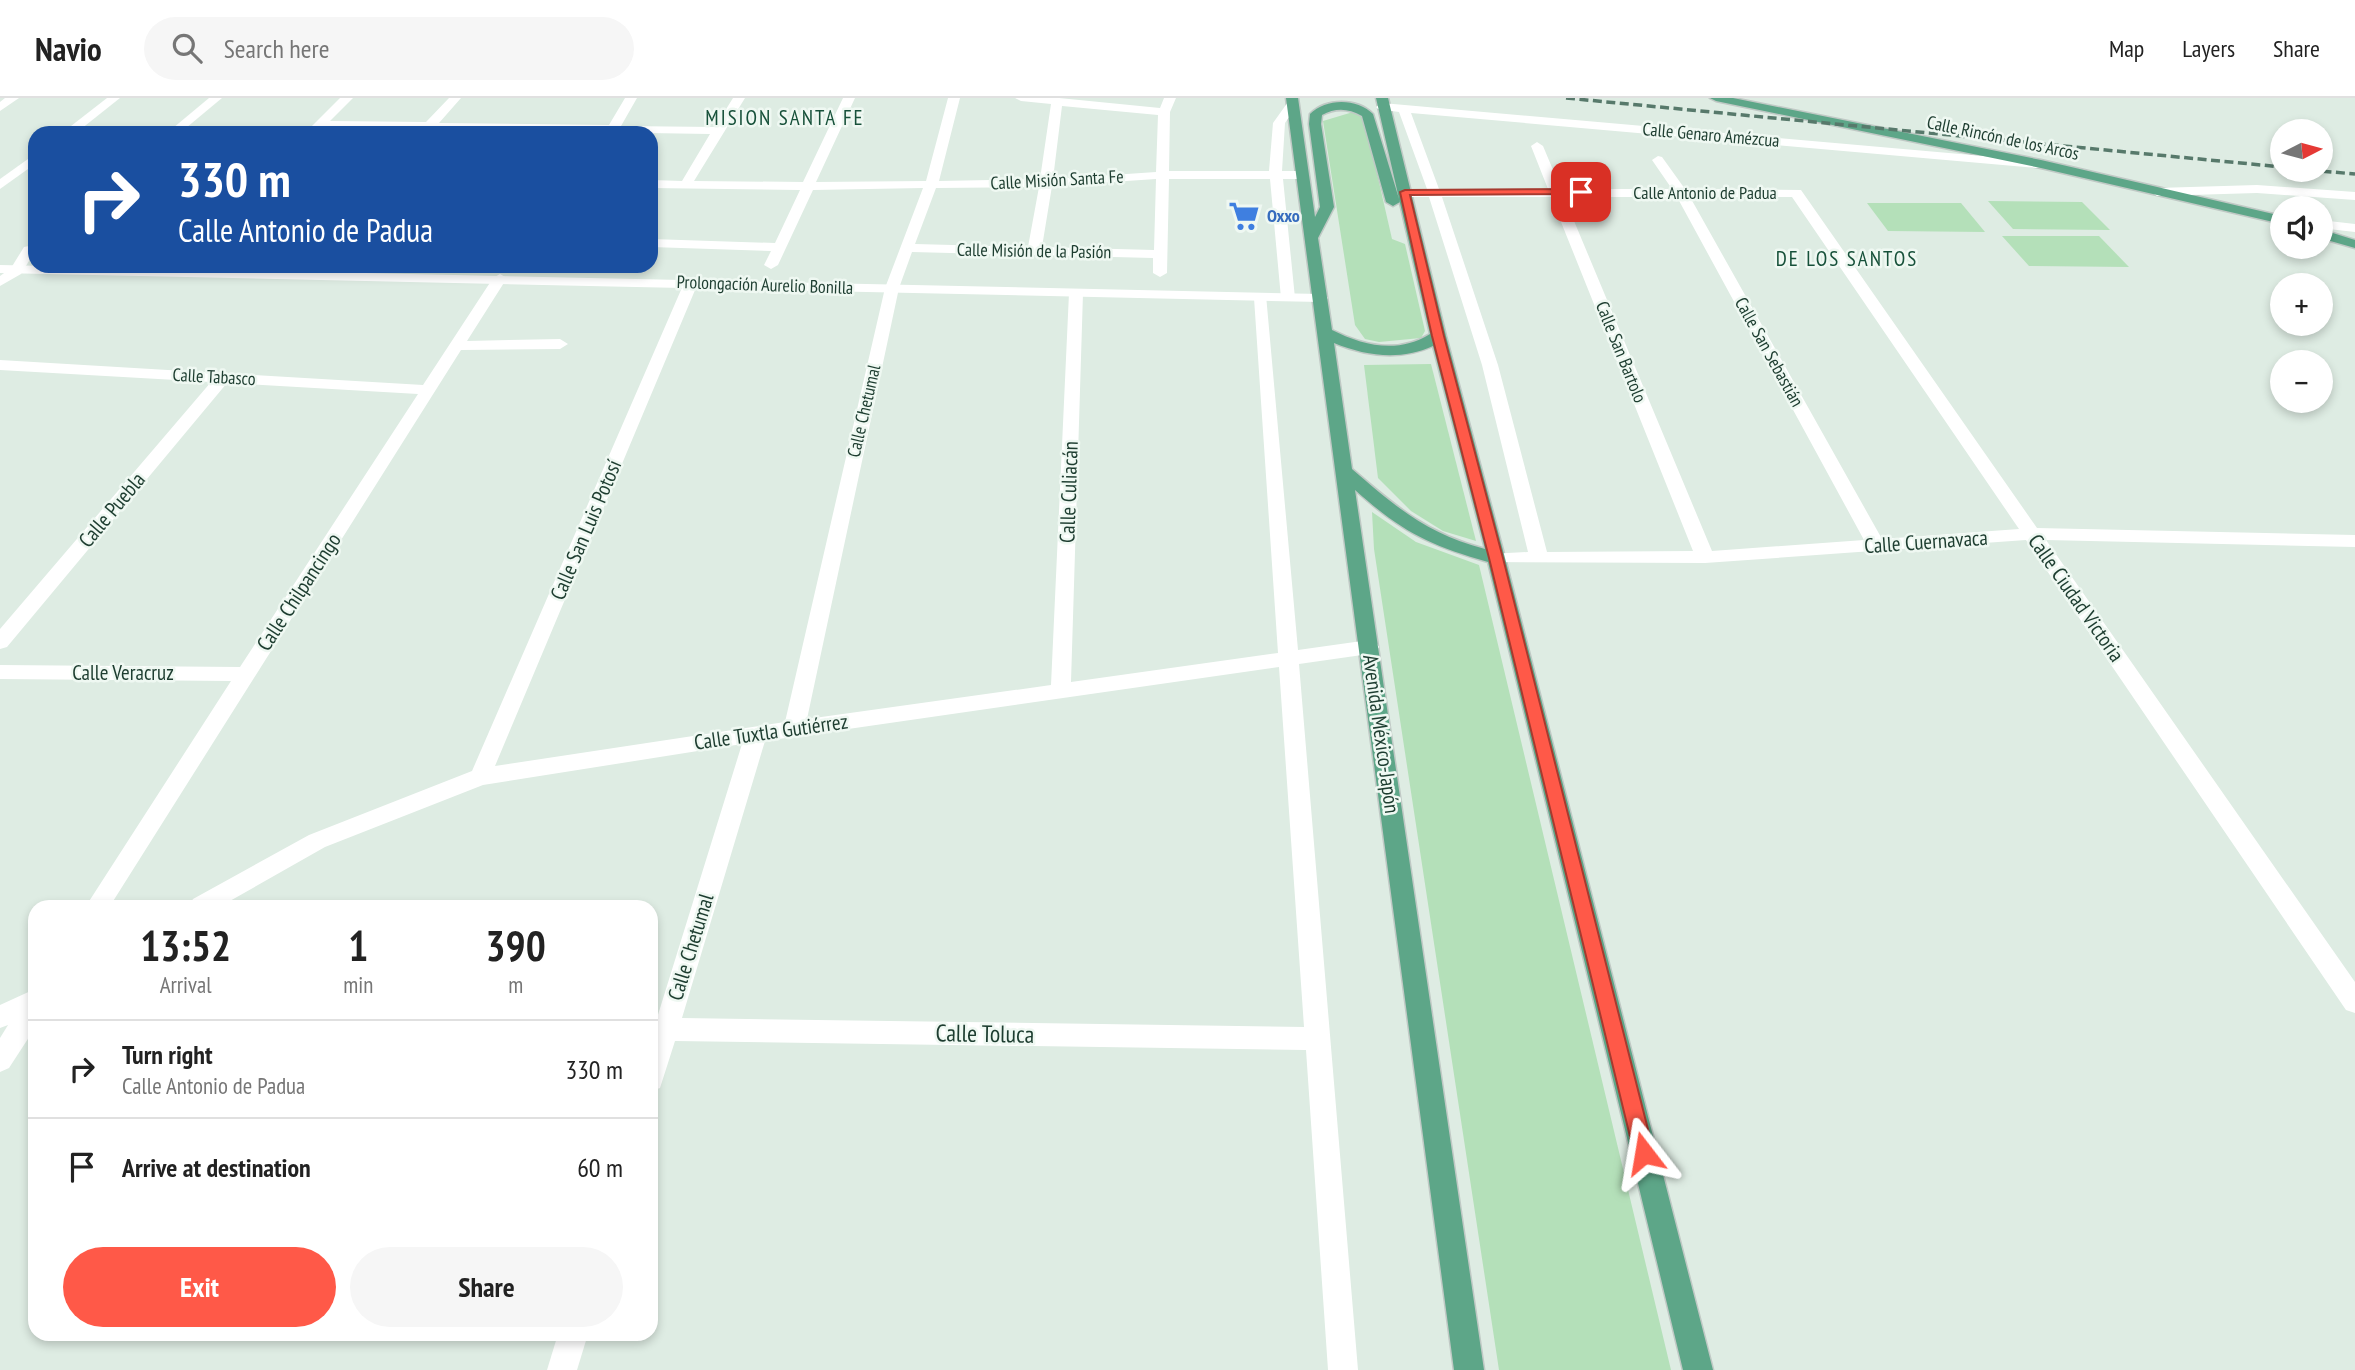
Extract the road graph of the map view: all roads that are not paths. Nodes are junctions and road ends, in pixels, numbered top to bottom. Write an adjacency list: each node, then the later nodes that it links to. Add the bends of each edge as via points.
1 (13, 98): 16 (street)
2 (114, 98): 18 (street)
3 (216, 98): 19 (street)
4 (347, 98): 20 (street)
5 (455, 98): 21 (street)
6 (631, 98): 22 (street)
7 (739, 98): 24 (street)
8 (849, 98): 36 (street)
9 (954, 98): 34 (street, Calle Chetumal)
10 (1021, 98): 14 (street)
11 (1170, 98): 17 (street)
12 (1716, 98): 28 (main road, Calle Rincón de los Arcos)
13 (1292, 101): 29 (street, via 1279,123); 30 (main road, Avenida México-Japón)
14 (1057, 102): 17 (street); 32 (street)
15 (1389, 104): 28 (street, Calle Genaro Amézcua); 38 (main road); 39 (street)
16 (0, 107)
17 (1164, 112): 31 (street)
18 (77, 126)
19 (182, 126)
20 (318, 126)
21 (429, 126)
22 (614, 126)
23 (658, 130): 24 (street)
24 (717, 131): 33 (street)
25 (1536, 146): 40 (street, Calle San Bartolo)
26 (1658, 160): 41 (street, Calle San Sebastián)
27 (28, 163): 37 (street)
28 (2041, 164): 42 (main road, Calle Rincón de los Arcos)
29 (1276, 169): 30 (street, Calle Misión Santa Fe); 31 (street, Calle Misión Santa Fe); 71 (street)
30 (1303, 169): 48 (main road, Avenida México-Japón)
31 (1162, 170): 32 (street, Calle Misión Santa Fe); 58 (street)
32 (1047, 177): 34 (street, Calle Misión Santa Fe); 56 (street)
33 (689, 180): 35 (street, Calle Misión Santa Fe); 36 (street, Calle Misión Santa Fe)
34 (933, 180): 36 (street, Calle Misión Santa Fe); 54 (street, Calle Chetumal)
35 (658, 183)
36 (811, 183): 53 (street)
37 (0, 185)
38 (1405, 192): 39 (street, Calle Antonio de Padua); 50 (main road)
39 (1434, 192): 40 (street, Calle Antonio de Padua); 87 (street, via 1490,365)
40 (1556, 192): 41 (street, Calle Antonio de Padua); 85 (street, Calle San Bartolo)
41 (1681, 192): 43 (street, Calle Antonio de Padua); 84 (street, Calle San Sebastián)
42 (2157, 192): 44 (street, via 2257,189); 45 (main road, Calle Rincón de los Arcos)
43 (1796, 193): 82 (street, Calle Ciudad Victoria)
44 (2355, 195)
45 (2270, 217)
46 (2333, 225): 47 (street)
47 (2355, 228)
48 (1312, 237): 50 (main road, via 1327,207 1316,114 1324,108 1348,106 1367,114 1395,208); 72 (main road, Avenida México-Japón)
49 (2333, 237): 52 (main road)
50 (1414, 240): 74 (main road)
51 (658, 243): 53 (street)
52 (2355, 244)
53 (779, 247): 59 (street)
54 (908, 248): 56 (street, Calle Misión de la Pasión); 68 (street, Calle Chetumal)
55 (28, 250): 60 (street)
56 (1034, 251): 58 (street, Calle Misión de la Pasión)
57 (28, 254): 61 (street)
58 (1160, 254): 63 (street)
59 (771, 265)
60 (0, 266): 61 (street, Prolongación Aurelio Bonilla)
61 (16, 271): 62 (street, Prolongación Aurelio Bonilla); 66 (street)
62 (28, 271)
63 (1160, 272)
64 (154, 273): 65 (street, Prolongación Aurelio Bonilla)
65 (500, 278): 67 (street, Prolongación Aurelio Bonilla); 76 (street, Calle Chilpancingo)
66 (0, 282)
67 (691, 283): 68 (street, Prolongación Aurelio Bonilla); 96 (street, Calle San Luis Potosí)
68 (892, 288): 69 (street, Prolongación Aurelio Bonilla); 94 (street, Calle Chetumal)
69 (1076, 293): 70 (street, Prolongación Aurelio Bonilla); 93 (street, Calle Culiacán)
70 (1261, 298): 71 (street, Prolongación Aurelio Bonilla); 90 (street)
71 (1288, 298): 72 (street, Prolongación Aurelio Bonilla)
72 (1321, 298): 73 (main road, Avenida México-Japón)
73 (1326, 333): 74 (main road, via 1367,350 1411,350); 81 (main road, Avenida México-Japón)
74 (1438, 336): 86 (main road)
75 (560, 344): 76 (street)
76 (457, 346): 80 (street, Calle Chilpancingo)
77 (8, 366): 78 (street, Calle Tabasco); 79 (street)
78 (223, 378): 80 (street, Calle Tabasco); 88 (street, Calle Puebla)
79 (0, 380)
80 (429, 390): 92 (street, Calle Chilpancingo)
81 (1344, 471): 86 (main road, via 1421,533); 89 (main road, Avenida México-Japón)
82 (2032, 534): 83 (street, Calle Cuernavaca); 84 (street, Calle Cuernavaca); 99 (street, Calle Ciudad Victoria)
83 (2355, 541)
84 (1876, 545): 85 (street, Calle Cuernavaca)
85 (1705, 557): 87 (street, Calle Cuernavaca)
86 (1496, 558): 87 (street, Calle Cuernavaca); 110 (main road)
87 (1539, 558)
88 (0, 642)
89 (1369, 647): 90 (street, Calle Tuxtla Gutiérrez); 109 (main road, Avenida México-Japón)
90 (1290, 659): 93 (street, Calle Tuxtla Gutiérrez); 104 (street)
91 (0, 672): 92 (street, Calle Veracruz)
92 (247, 674): 97 (street, Calle Chilpancingo)
93 (1061, 691): 94 (street, Calle Tuxtla Gutiérrez)
94 (794, 729): 95 (street, Calle Tuxtla Gutiérrez)
95 (756, 734): 96 (street, Calle Tuxtla Gutiérrez); 102 (street, Calle Chetumal)
96 (480, 777): 98 (street, Calle Tuxtla Gutiérrez, via 317,841)
97 (102, 900)
98 (212, 900)
99 (2355, 1002)
100 (28, 1010): 103 (street)
101 (28, 1014): 103 (street)
102 (659, 1029): 104 (street, Calle Toluca)
103 (13, 1030): 105 (street)
104 (1318, 1039): 108 (street)
105 (0, 1060)
106 (571, 1341): 107 (street)
107 (562, 1370)
108 (1343, 1370)
109 (1469, 1370)
110 (1698, 1370)

